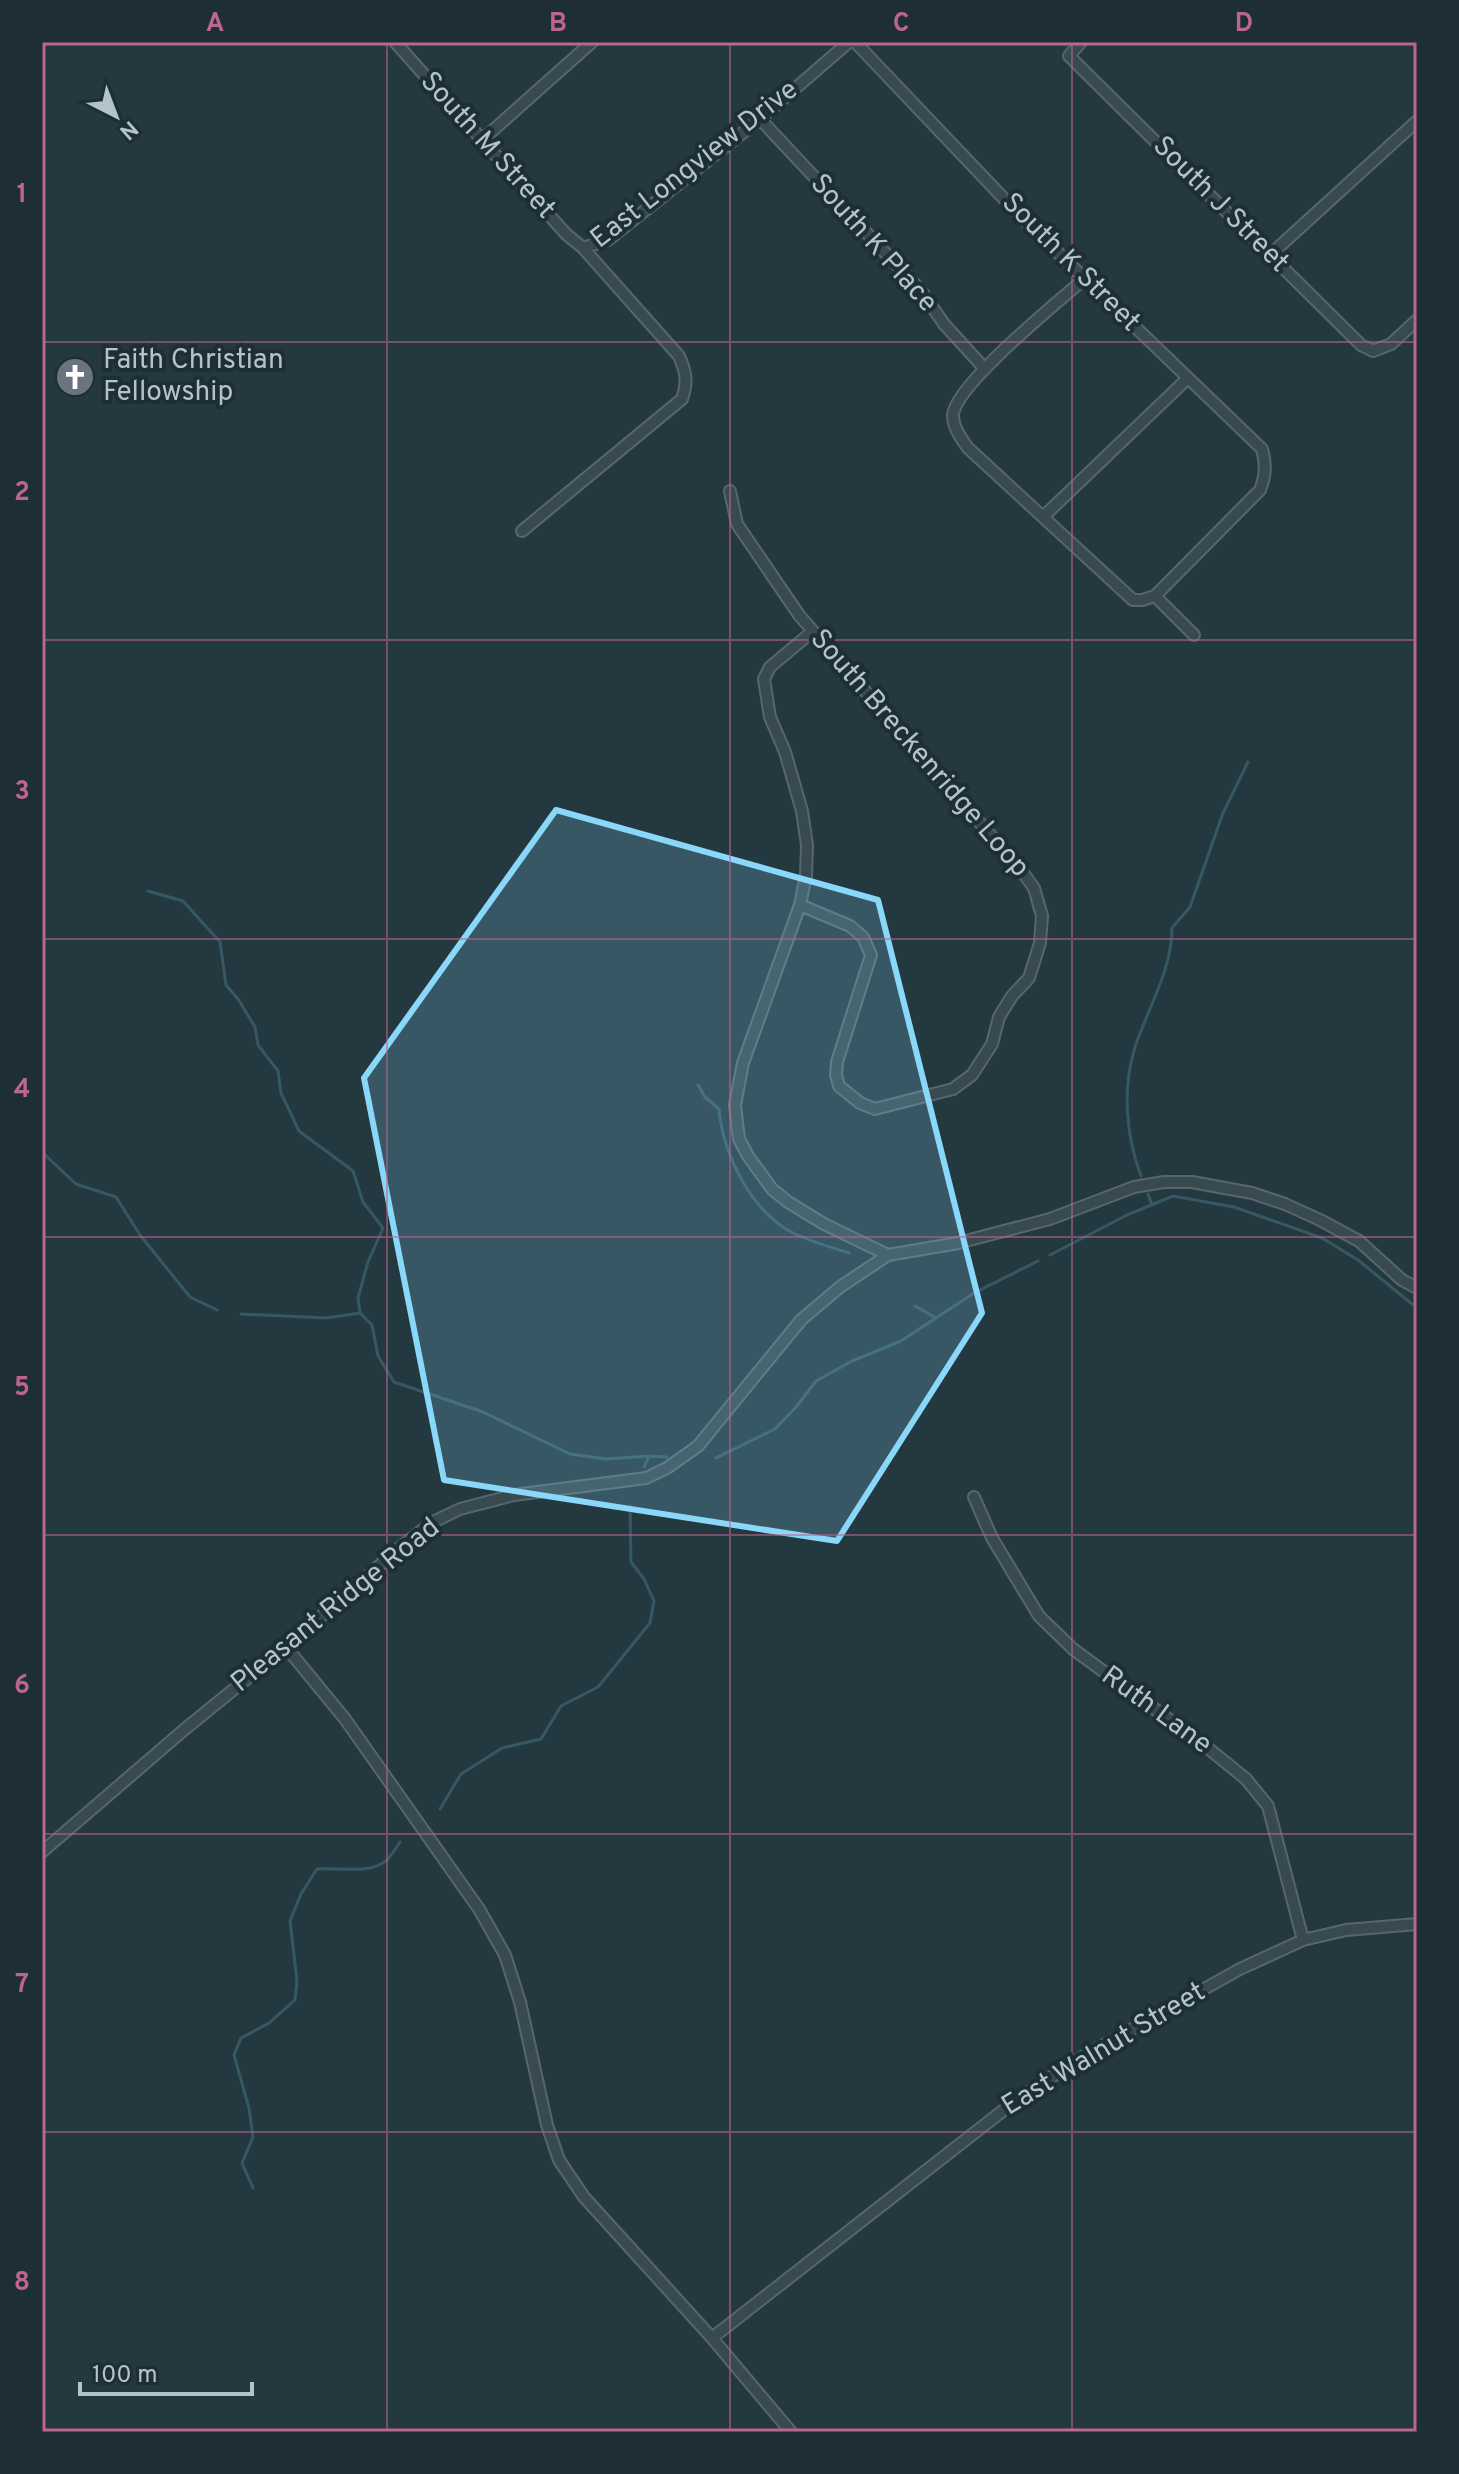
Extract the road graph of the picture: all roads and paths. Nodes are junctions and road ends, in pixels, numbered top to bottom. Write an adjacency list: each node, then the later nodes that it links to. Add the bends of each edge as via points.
1 (395, 42): 7 (street, South M Street)
2 (592, 42): 7 (street)
3 (852, 42): 5 (street, East Longview Drive); 10 (street, South K Street)
4 (1081, 42): 9 (street, South J Street, via 1069,56)
5 (760, 119): 8 (street, East Longview Drive, via 608,240); 12 (street, South K Place, via 922,292)
6 (1417, 121): 9 (street)
7 (482, 140): 8 (street, South M Street)
8 (583, 248): 16 (street, East Longview Drive, via 679,356 687,373 686,387 670,410)
9 (1270, 255): 11 (street, South J Street, via 1373,351 1391,344)
10 (1084, 279): 12 (street); 13 (street, South K Street)
11 (1417, 320)
12 (985, 369): 15 (street, via 960,396 953,414 955,428 968,448)
13 (1188, 378): 15 (street); 17 (street, South K Street, via 1262,449 1264,479 1260,490)
14 (730, 491): 18 (street, South Breckenridge Loop, via 737,524)
15 (1044, 516): 17 (street, via 1133,600)
16 (522, 531)
17 (1155, 596): 19 (street)
18 (813, 631): 20 (street, via 770,667 764,679 770,717 802,811 807,845); 20 (street, South Breckenridge Loop, via 1021,870 1034,888 1042,916 1040,943 1029,978 999,1017 992,1044 972,1075 953,1089 875,1109 839,1086 836,1075 871,955 863,937 850,926)
19 (1194, 635)
20 (800, 905): 21 (street, via 743,1063 735,1105 739,1139 772,1189 788,1202)
21 (888, 1255): 22 (street, Pleasant Ridge Road, via 1050,1219 1134,1187 1192,1182 1252,1193 1320,1220 1359,1241); 24 (street, Pleasant Ridge Road, via 801,1320 698,1446 667,1468 646,1478 514,1495 460,1509 404,1544)
22 (1417, 1288)
23 (974, 1497): 27 (street, Ruth Lane, via 1039,1616 1073,1649 1246,1779 1268,1806)
24 (286, 1647): 25 (street, Pleasant Ridge Road); 28 (street, via 345,1719 479,1909 505,1955 559,2160 584,2197)
25 (42, 1852)
26 (1417, 1924): 27 (street, East Walnut Street)
27 (1303, 1940): 28 (street, East Walnut Street, via 1190,1996 1019,2098)
28 (712, 2338): 29 (street)
29 (791, 2432)

